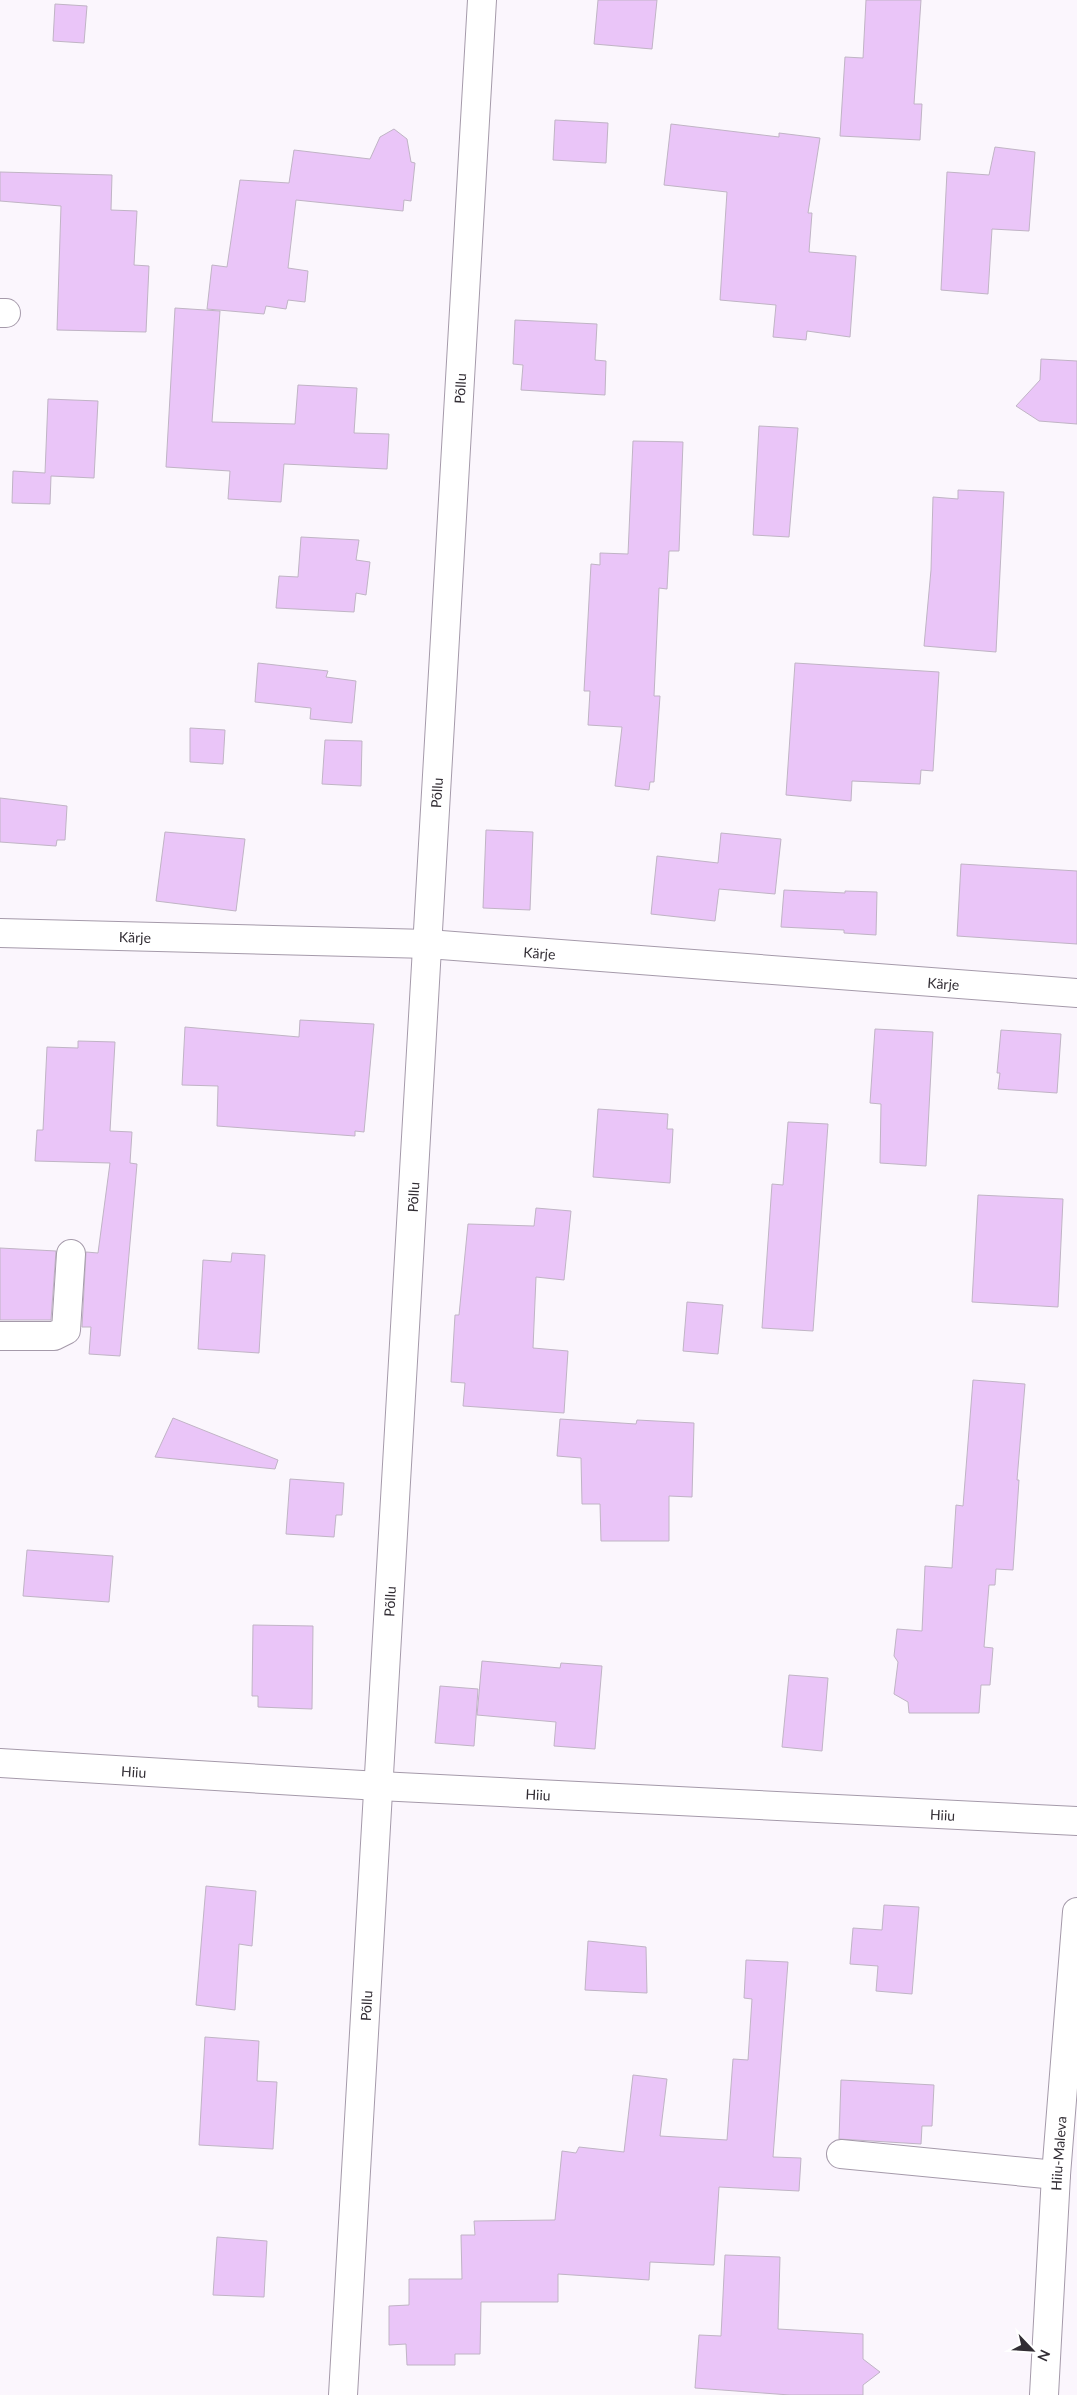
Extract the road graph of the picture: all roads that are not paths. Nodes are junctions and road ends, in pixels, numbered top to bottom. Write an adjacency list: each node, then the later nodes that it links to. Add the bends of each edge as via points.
1 (482, 0): 3 (street, Põllu)
2 (0, 933): 3 (street, Kärje)
3 (428, 944): 4 (street, Kärje); 8 (street, Põllu)
4 (1077, 993)
5 (71, 1254): 6 (street, via 66,1330 54,1336)
6 (0, 1336)
7 (0, 1763): 8 (street, Hiiu)
8 (379, 1786): 9 (street, Hiiu); 13 (street, Põllu)
9 (1077, 1821)
10 (1077, 1912): 12 (street, Hiiu-Maleva)
11 (842, 2154): 12 (street)
12 (1056, 2175): 14 (street, Hiiu-Maleva)
13 (344, 2395)
14 (1044, 2395)

